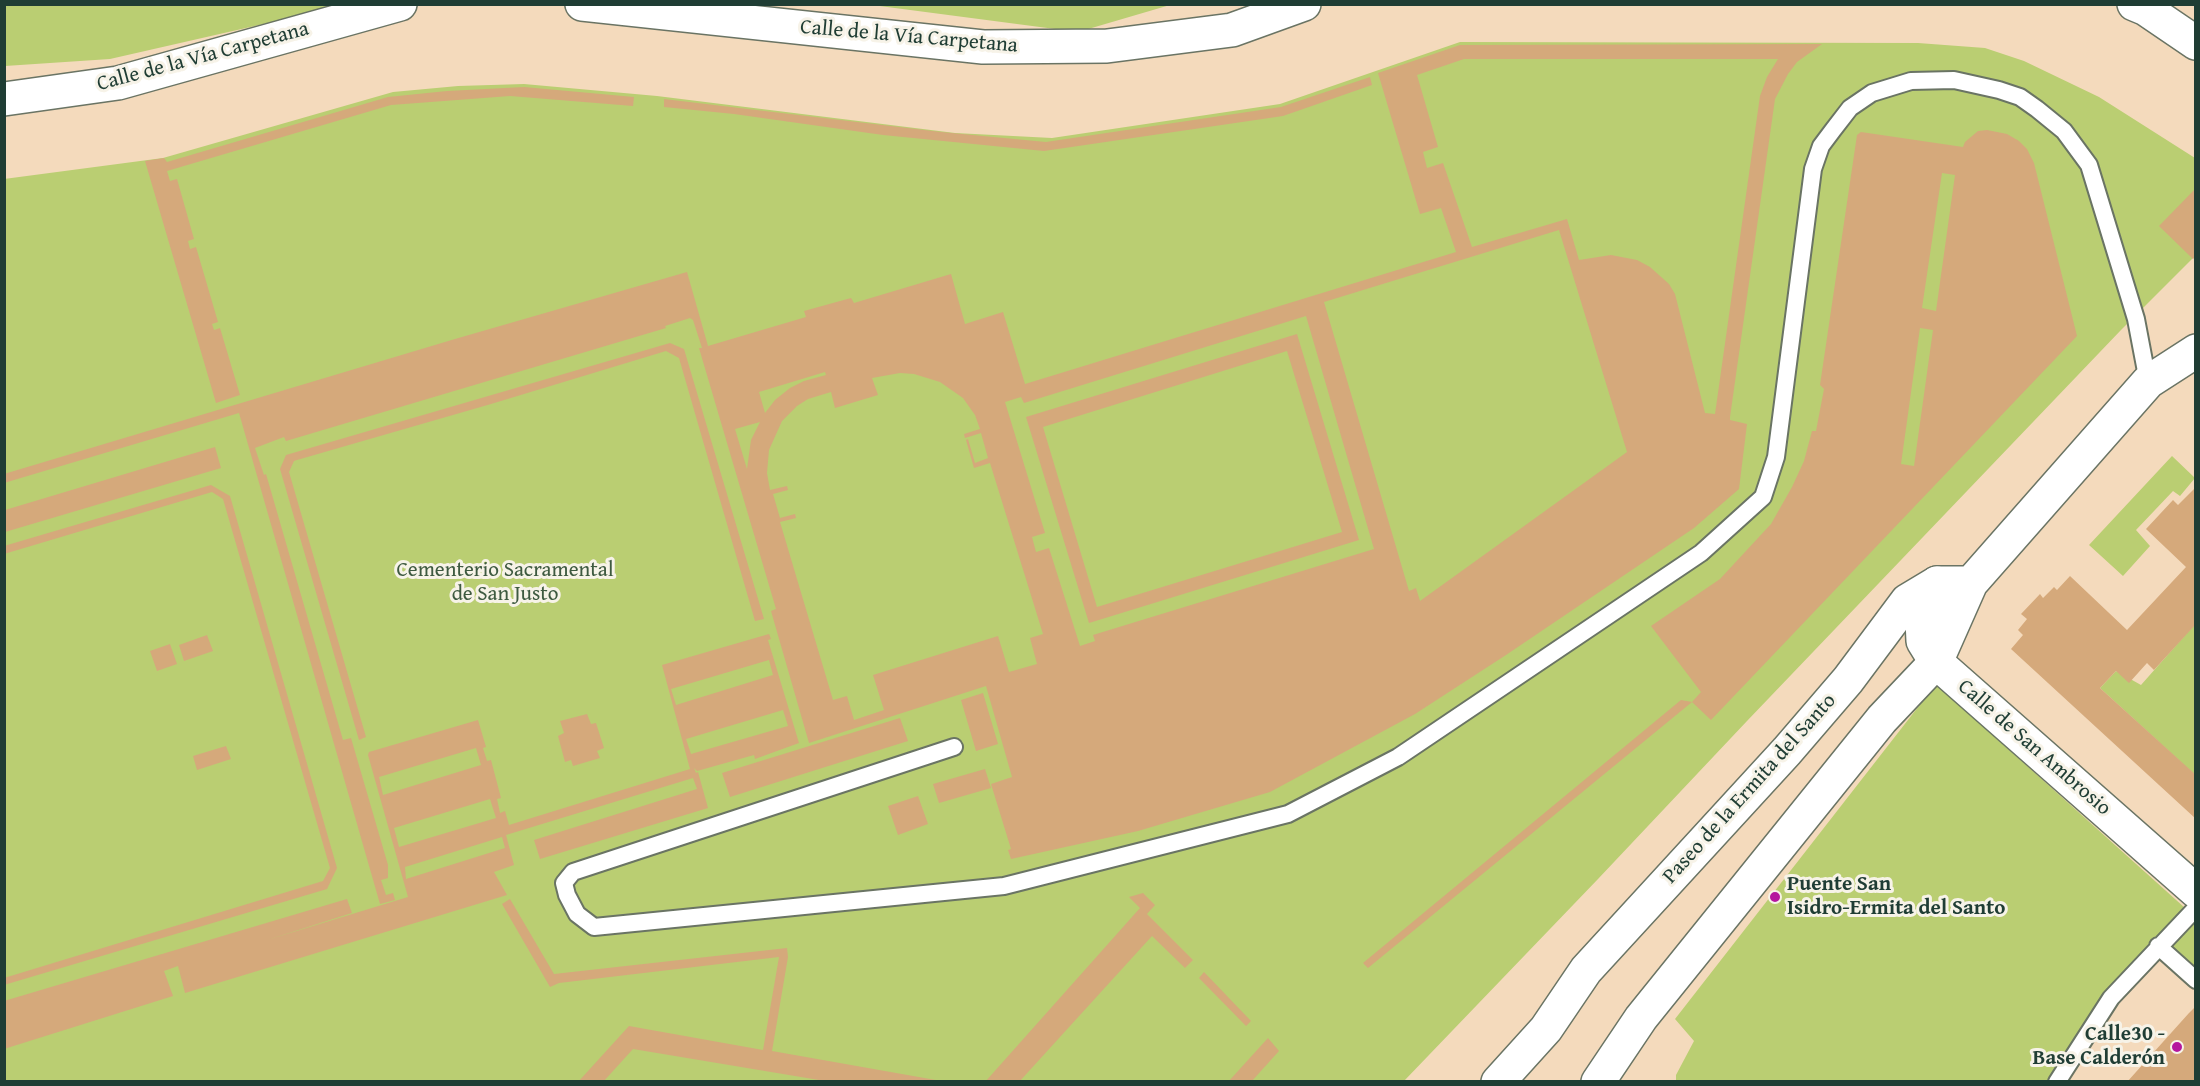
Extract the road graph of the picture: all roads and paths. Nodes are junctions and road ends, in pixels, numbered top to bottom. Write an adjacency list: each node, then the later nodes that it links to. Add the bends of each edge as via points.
1 (400, 4): 6 (street, Calle de la Vía Carpetana, via 118,83)
2 (582, 4): 3 (street, Calle de la Vía Carpetana, via 983,47 1107,46 1232,30)
3 (1304, 4)
4 (2134, 4): 5 (street)
5 (2196, 43)
6 (4, 99)
7 (2196, 351): 8 (street)
8 (2148, 382): 9 (street); 12 (lane, via 2136,319 2089,165 2064,131 2020,97 1954,80 1911,81 1872,93 1850,108 1821,146 1813,169 1776,457 1763,497 1701,553 1398,757 1288,814 1004,886 594,927 577,914 567,895 564,882 573,872)
9 (1971, 582): 10 (street, Paseo de la Ermita del Santo); 11 (street)
10 (1937, 583): 11 (street, Calle de San Ambrosio, via 1922,621 1923,641); 17 (street, Paseo de la Ermita del Santo, via 1907,601 1795,742 1586,970)
11 (1936, 662): 13 (street, Calle de San Ambrosio); 20 (street, via 1882,719 1641,1018)
12 (954, 747)
13 (2196, 891)
14 (2196, 908): 15 (lane)
15 (2158, 946): 16 (lane); 21 (lane, via 2111,998)
16 (2196, 980)
17 (1546, 1029): 18 (street, Paseo de la Ermita del Santo); 19 (street, Paseo de la Ermita del Santo)
18 (1498, 1082)
19 (1524, 1082)
20 (1598, 1082)
21 (2057, 1082)

